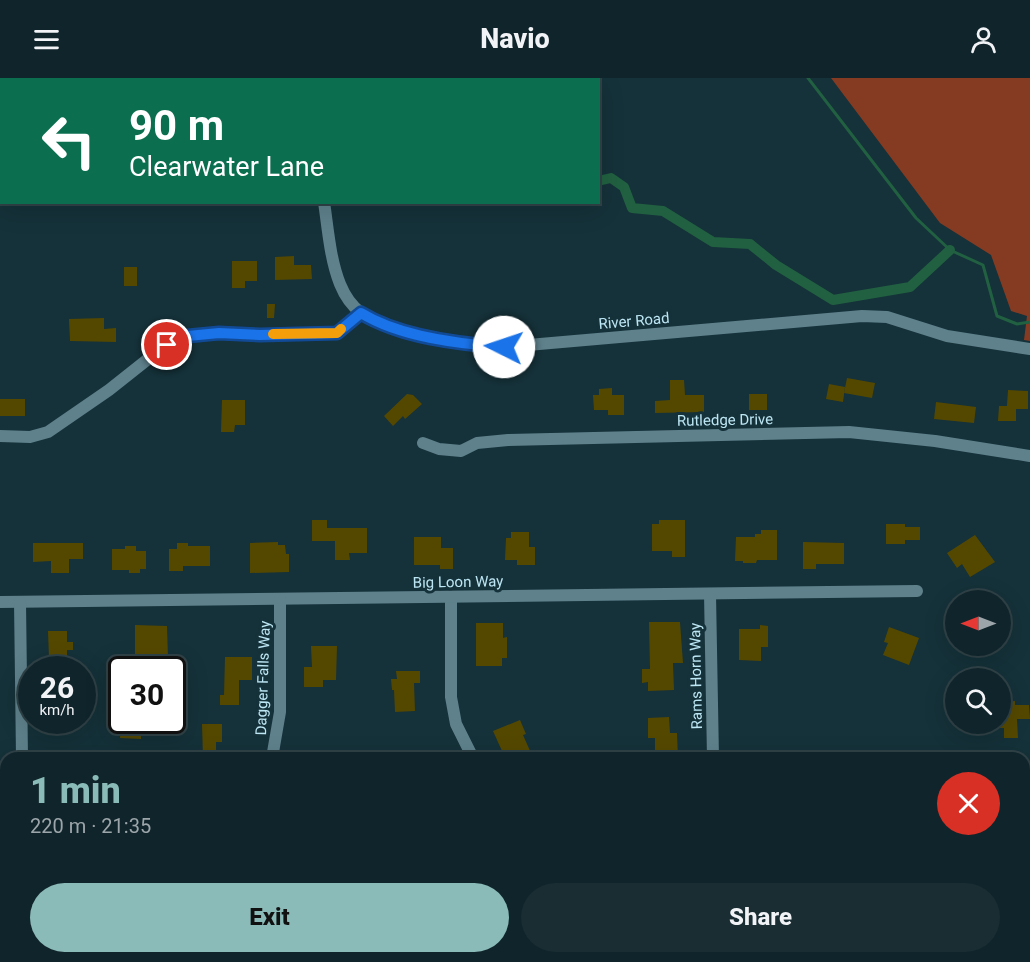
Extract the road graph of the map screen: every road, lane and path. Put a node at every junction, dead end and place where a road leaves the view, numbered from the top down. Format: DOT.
graph roads {
  1 [pos="324,204"];
  2 [pos="361,313"];
  3 [pos="1030,349"];
  4 [pos="0,436"];
  5 [pos="423,443"];
  6 [pos="1030,456"];
  7 [pos="917,591"];
  8 [pos="710,594"];
  9 [pos="451,597"];
  10 [pos="280,599"];
  11 [pos="0,602"];
  12 [pos="20,602"];
  13 [pos="22,752"];
  14 [pos="273,752"];
  15 [pos="470,752"];
  16 [pos="713,752"];
  1 -- 2 [label="street, River Road"];
  2 -- 3 [label="street, River Road"];
  2 -- 4 [label="street"];
  5 -- 6 [label="street, Rutledge Drive"];
  7 -- 8 [label="street, Big Loon Way"];
  8 -- 9 [label="street, Big Loon Way"];
  8 -- 16 [label="street, Rams Horn Way"];
  9 -- 10 [label="street, Big Loon Way"];
  9 -- 15 [label="street"];
  10 -- 12 [label="street, Big Loon Way"];
  10 -- 14 [label="street, Dagger Falls Way"];
  11 -- 12 [label="street, Big Loon Way"];
  12 -- 13 [label="street"];
}
